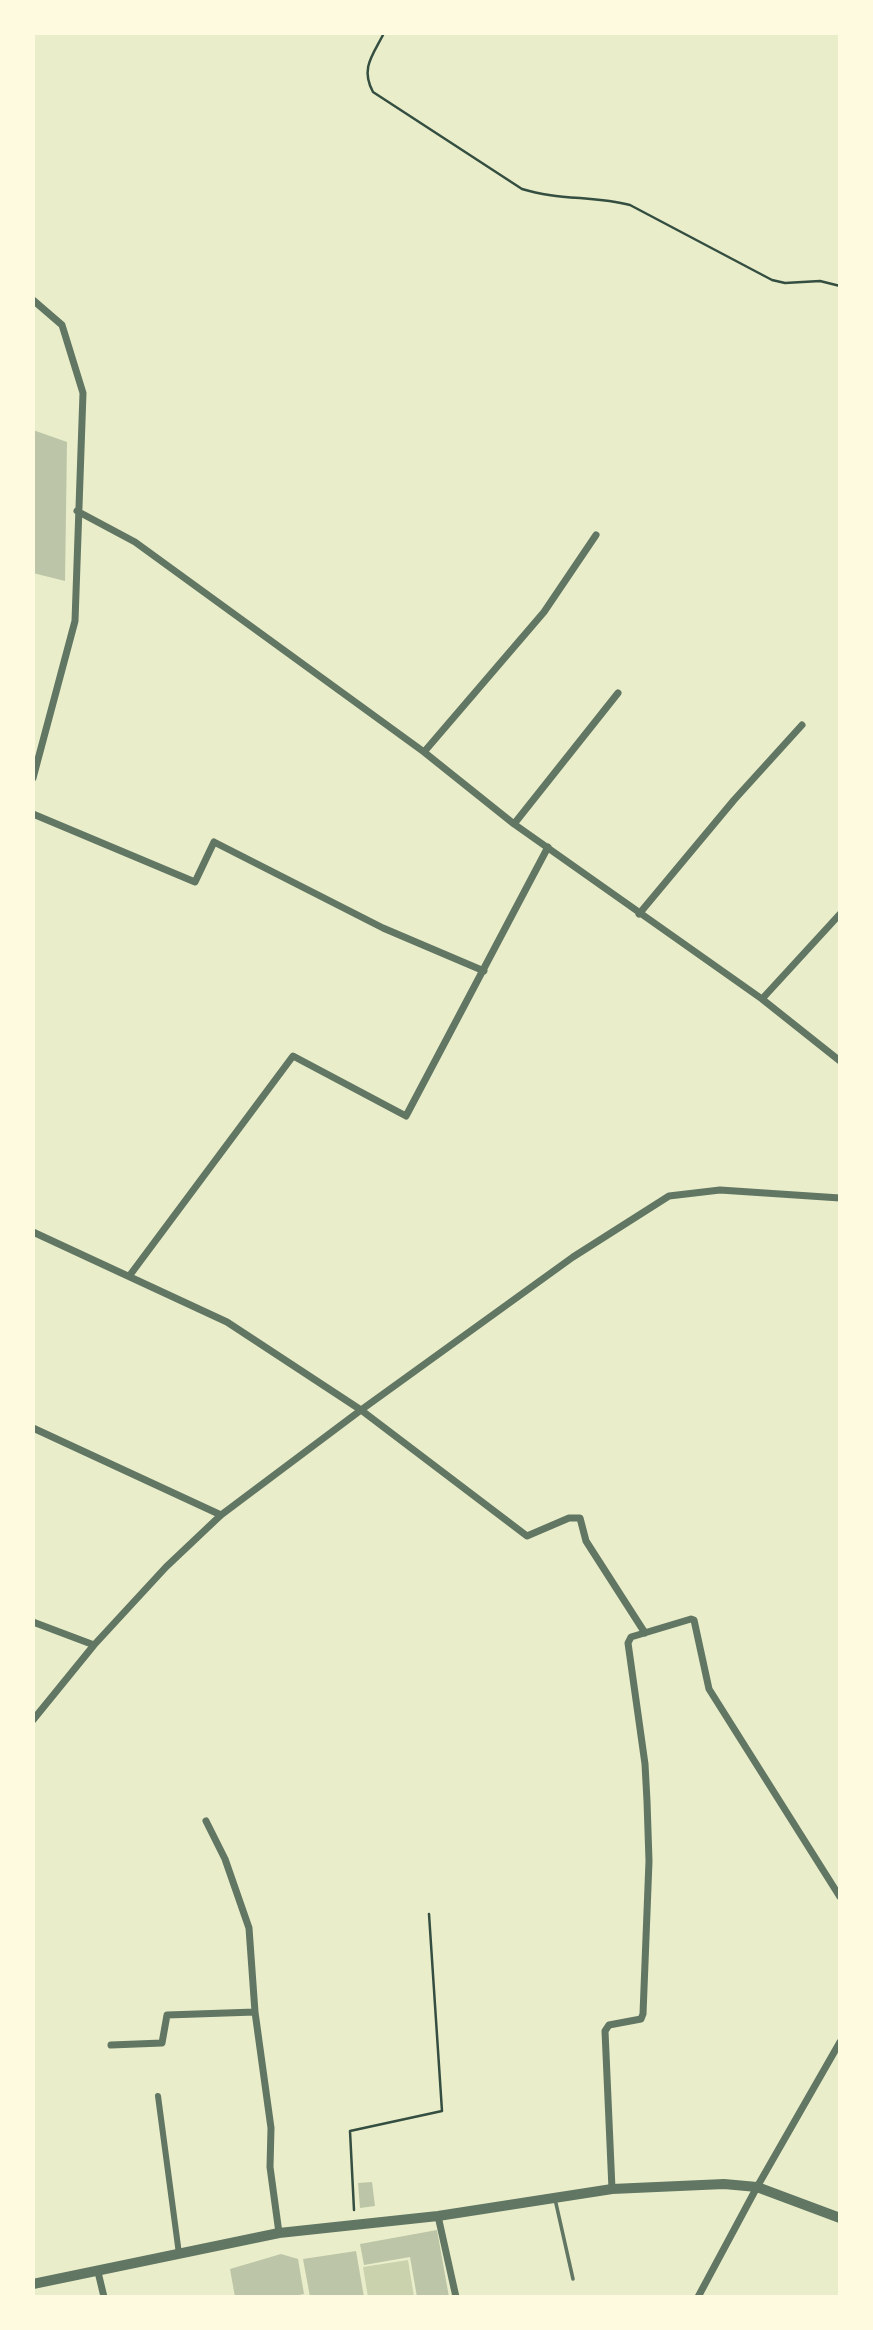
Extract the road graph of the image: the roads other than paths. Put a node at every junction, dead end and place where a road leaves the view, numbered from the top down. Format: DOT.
graph roads {
  1 [pos="33,300"];
  2 [pos="77,511"];
  3 [pos="596,535"];
  4 [pos="618,693"];
  5 [pos="802,725"];
  6 [pos="424,752"];
  7 [pos="33,778"];
  8 [pos="33,814"];
  9 [pos="514,824"];
  10 [pos="548,847"];
  11 [pos="639,914"];
  12 [pos="840,914"];
  13 [pos="484,971"];
  14 [pos="762,999"];
  15 [pos="840,1061"];
  16 [pos="840,1198"];
  17 [pos="33,1232"];
  18 [pos="130,1275"];
  19 [pos="361,1410"];
  20 [pos="33,1428"];
  21 [pos="221,1515"];
  22 [pos="33,1622"];
  23 [pos="645,1633"];
  24 [pos="94,1645"];
  25 [pos="33,1720"];
  26 [pos="206,1821"];
  27 [pos="840,1897"];
  28 [pos="255,2012"];
  29 [pos="840,2042"];
  30 [pos="111,2045"];
  31 [pos="158,2096"];
  32 [pos="757,2187"];
  33 [pos="612,2189"];
  34 [pos="554,2197"];
  35 [pos="438,2216"];
  36 [pos="840,2218"];
  37 [pos="279,2234"];
  38 [pos="179,2254"];
  39 [pos="98,2272"];
  40 [pos="573,2279"];
  41 [pos="33,2284"];
  42 [pos="104,2297"];
  43 [pos="456,2297"];
  44 [pos="698,2297"];
  1 -- 2 [label="street"];
  2 -- 6 [label="street"];
  2 -- 7 [label="street"];
  3 -- 6 [label="street"];
  4 -- 9 [label="street"];
  5 -- 11 [label="street"];
  6 -- 9 [label="street"];
  8 -- 13 [label="street"];
  9 -- 10 [label="street"];
  10 -- 11 [label="street"];
  10 -- 13 [label="street"];
  11 -- 14 [label="street"];
  12 -- 14 [label="street"];
  13 -- 18 [label="street"];
  14 -- 15 [label="street"];
  16 -- 19 [label="street"];
  17 -- 18 [label="street"];
  18 -- 19 [label="street"];
  19 -- 21 [label="street"];
  19 -- 23 [label="street"];
  20 -- 21 [label="street"];
  21 -- 24 [label="street"];
  22 -- 24 [label="street"];
  23 -- 27 [label="street"];
  23 -- 33 [label="street"];
  24 -- 25 [label="street"];
  26 -- 28 [label="street"];
  28 -- 30 [label="street"];
  28 -- 37 [label="street"];
  29 -- 32 [label="street"];
  31 -- 38 [label="street"];
  32 -- 33 [label="street"];
  32 -- 36 [label="street"];
  32 -- 44 [label="street"];
  33 -- 34 [label="street"];
  34 -- 35 [label="street"];
  34 -- 40 [label="lane"];
  35 -- 37 [label="street"];
  35 -- 43 [label="street"];
  37 -- 38 [label="street"];
  38 -- 39 [label="street"];
  39 -- 41 [label="street"];
  39 -- 42 [label="street"];
}
